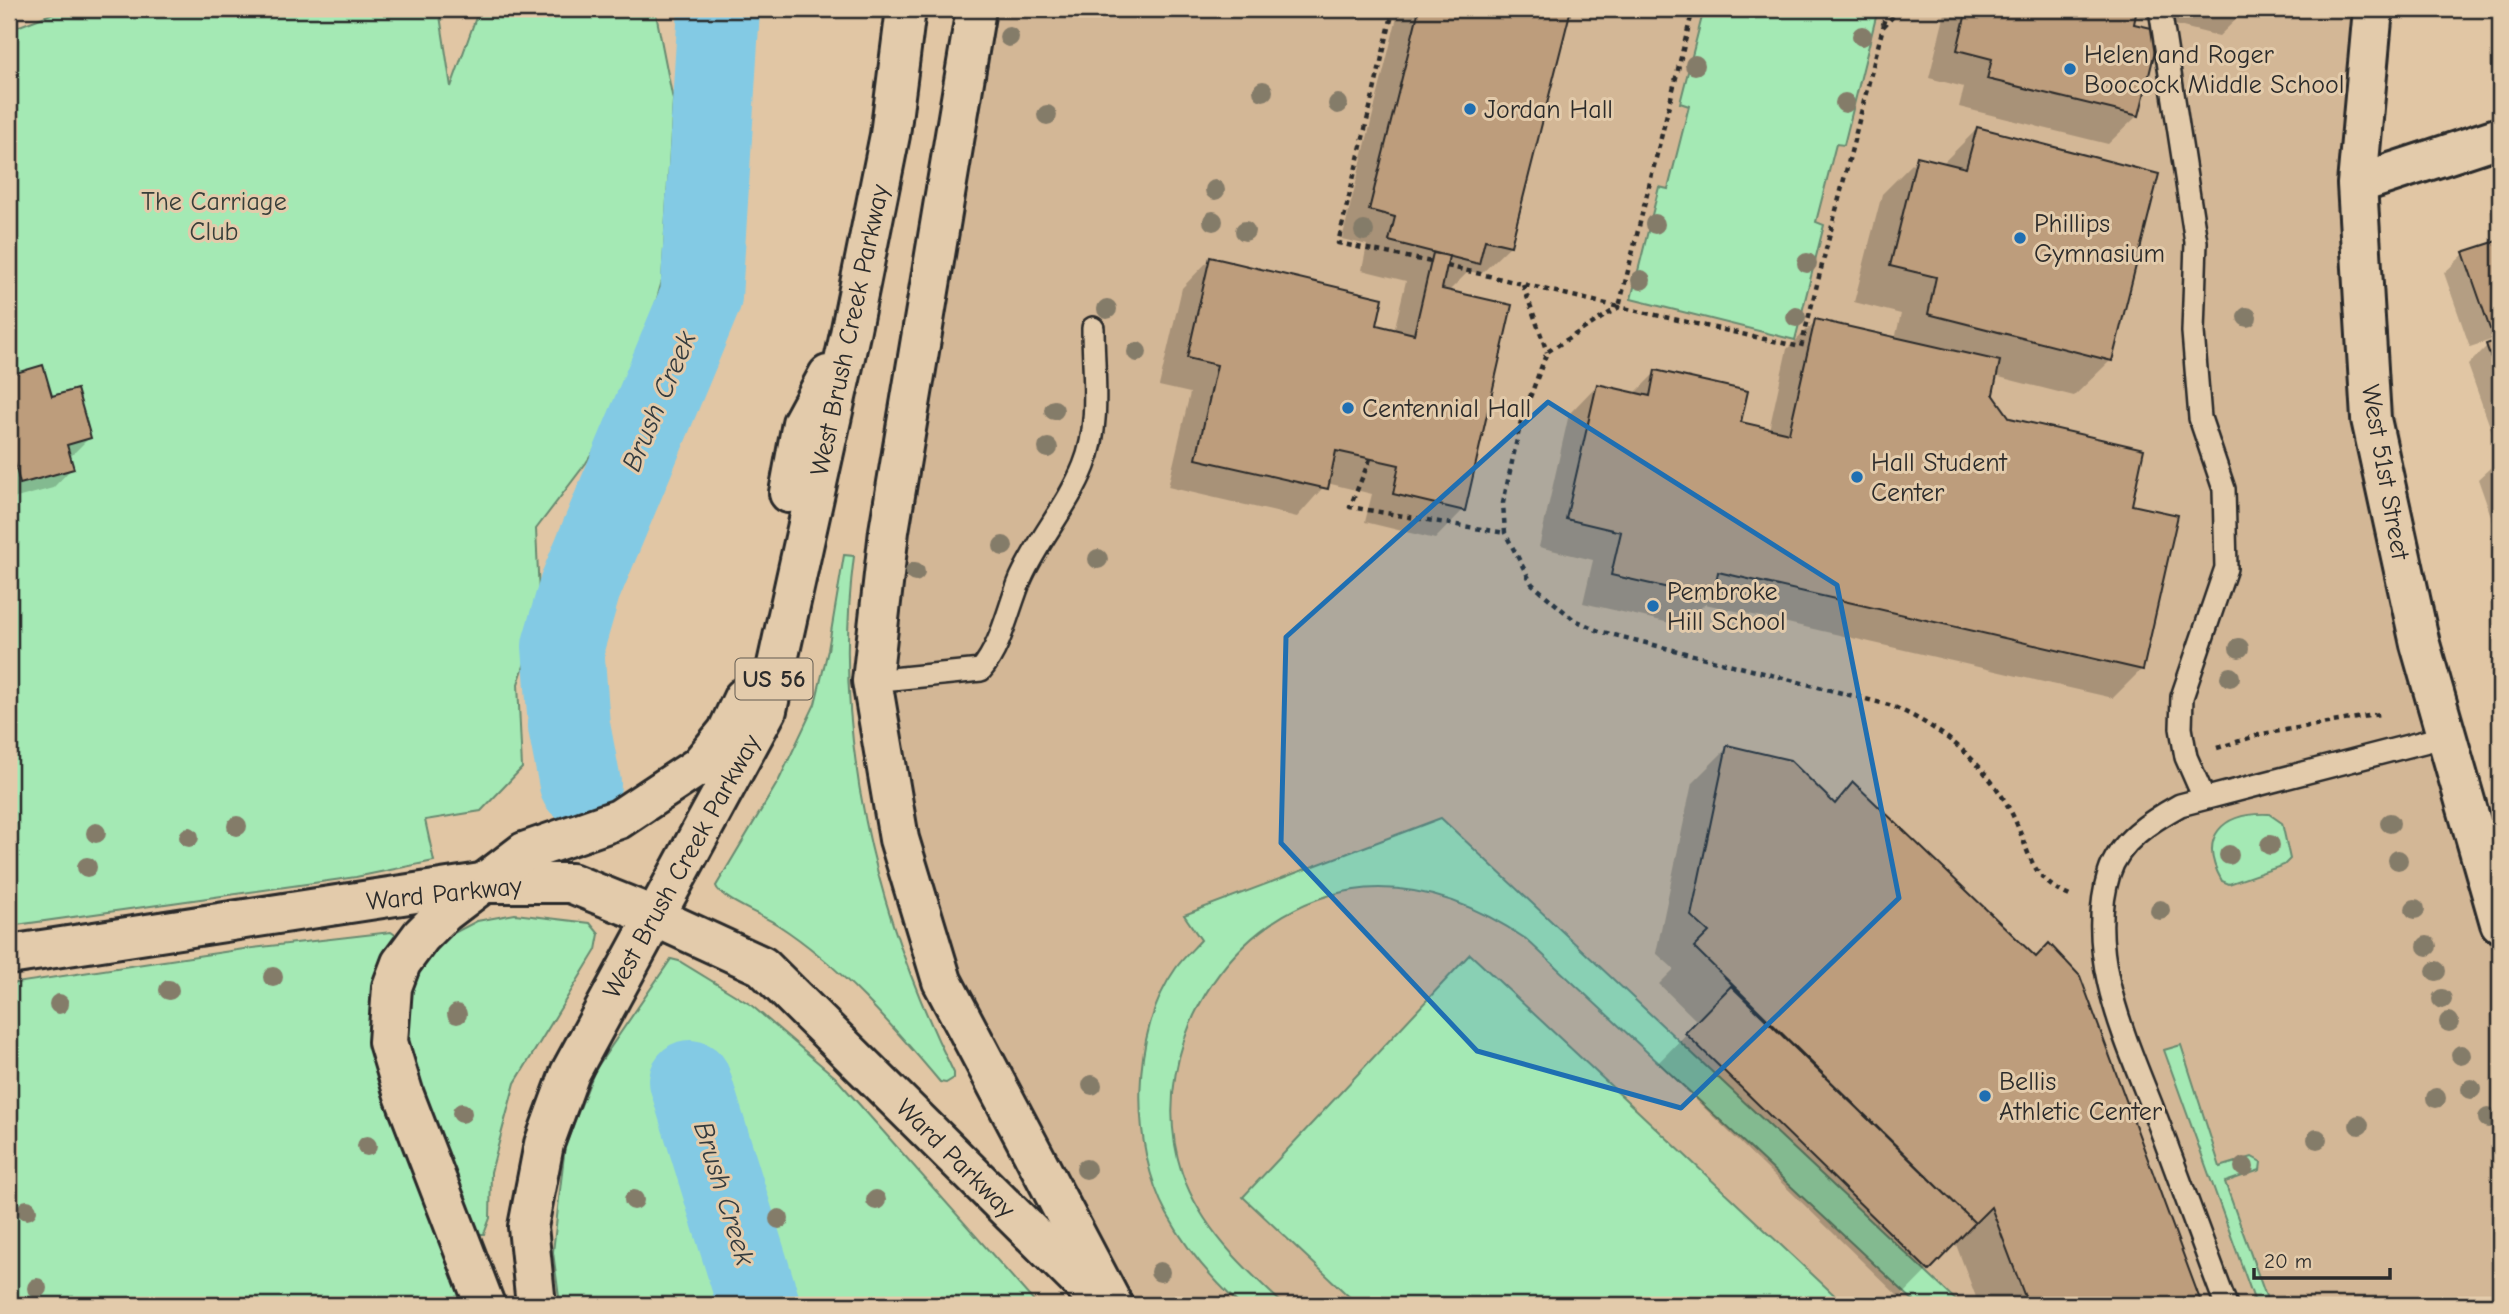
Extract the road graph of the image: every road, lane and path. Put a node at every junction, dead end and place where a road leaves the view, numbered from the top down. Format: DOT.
graph roads {
  1 [pos="906,9"];
  2 [pos="976,9"];
  3 [pos="1389,9"];
  4 [pos="1693,9"];
  5 [pos="1887,9"];
  6 [pos="1900,9"];
  7 [pos="2160,9"];
  8 [pos="2373,9"];
  9 [pos="1883,27"];
  10 [pos="2500,137"];
  11 [pos="2357,184"];
  12 [pos="1431,262"];
  13 [pos="1447,265"];
  14 [pos="1522,284"];
  15 [pos="1619,307"];
  16 [pos="1093,328"];
  17 [pos="850,334"];
  18 [pos="1547,352"];
  19 [pos="1370,458"];
  20 [pos="1505,533"];
  21 [pos="872,681"];
  22 [pos="2380,714"];
  23 [pos="2446,736"];
  24 [pos="2186,757"];
  25 [pos="2204,797"];
  26 [pos="481,883"];
  27 [pos="2078,886"];
  28 [pos="653,916"];
  29 [pos="2500,923"];
  30 [pos="9,955"];
  31 [pos="485,1305"];
  32 [pos="536,1305"];
  33 [pos="1104,1305"];
  34 [pos="1113,1305"];
  35 [pos="2226,1305"];
  1 -- 17 [label="main road, West Brush Creek Parkway / US 56"];
  2 -- 21 [label="main road"];
  3 -- 12 [label="path"];
  4 -- 15 [label="path"];
  5 -- 9 [label="path"];
  6 -- 9 [label="path"];
  7 -- 24 [label="lane"];
  8 -- 11 [label="main road, West 51st Street"];
  9 -- 15 [label="path"];
  10 -- 11 [label="main road"];
  11 -- 23 [label="main road, West 51st Street"];
  13 -- 14 [label="path"];
  14 -- 15 [label="path"];
  14 -- 18 [label="path"];
  15 -- 18 [label="path"];
  16 -- 21 [label="lane"];
  17 -- 26 [label="main road"];
  17 -- 28 [label="main road, West Brush Creek Parkway / US 56"];
  18 -- 20 [label="path"];
  19 -- 20 [label="path"];
  20 -- 27 [label="path"];
  21 -- 34 [label="main road"];
  22 -- 24 [label="path"];
  23 -- 25 [label="lane"];
  23 -- 29 [label="main road, West 51st Street"];
  24 -- 25 [label="lane"];
  25 -- 35 [label="lane"];
  26 -- 28 [label="main road, Ward Parkway"];
  26 -- 30 [label="main road, Ward Parkway"];
  26 -- 31 [label="main road"];
  28 -- 32 [label="main road, West Brush Creek Parkway / US 56"];
  28 -- 33 [label="main road, Ward Parkway"];
}
